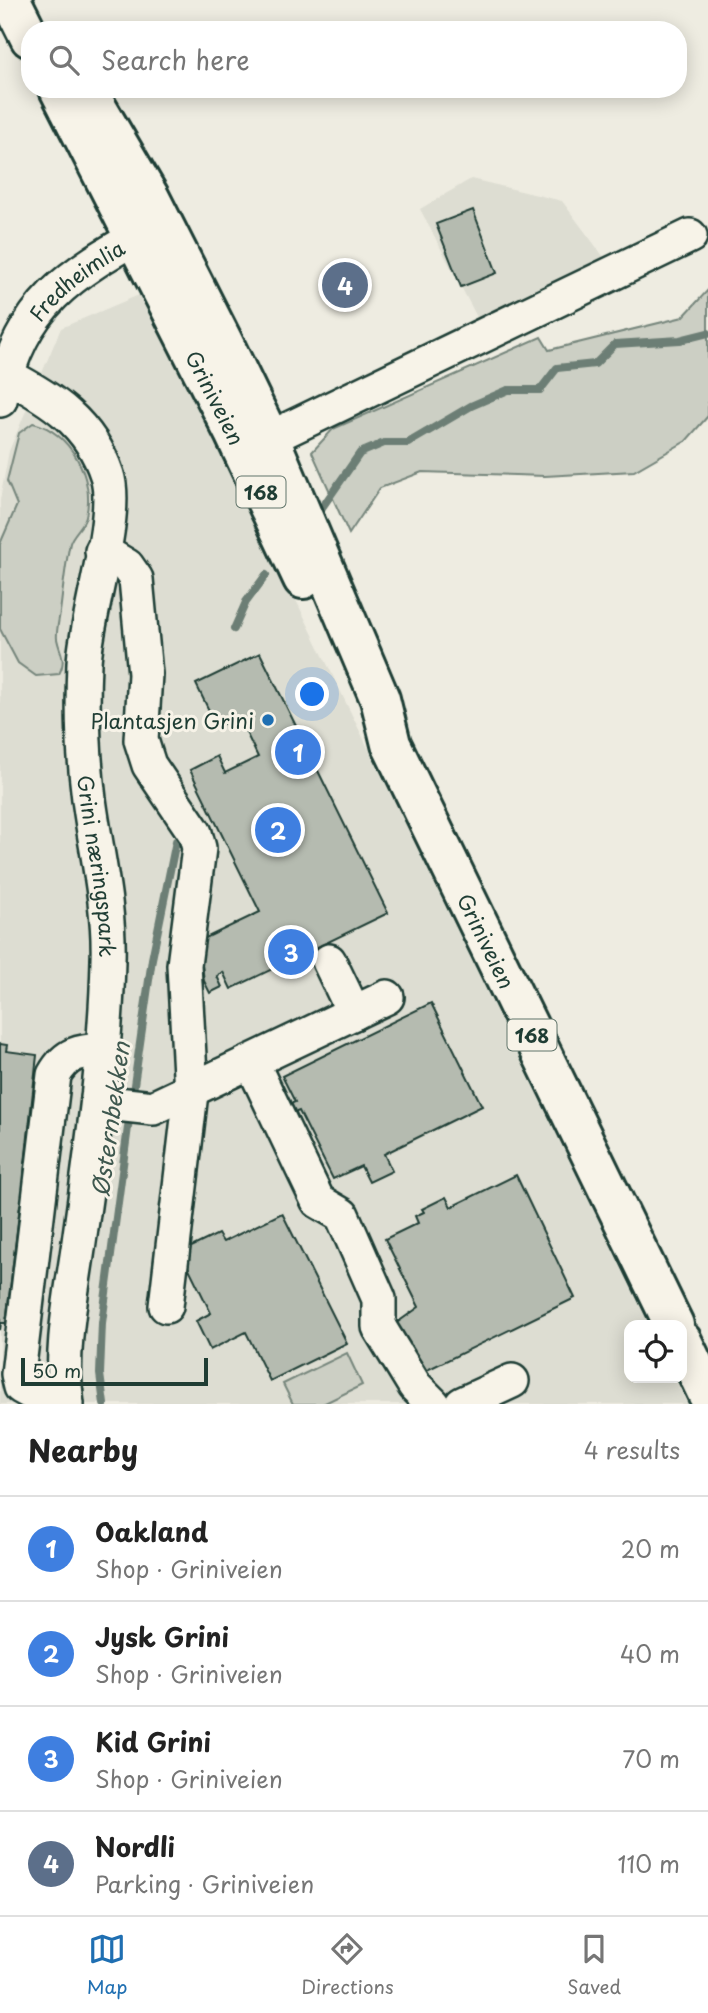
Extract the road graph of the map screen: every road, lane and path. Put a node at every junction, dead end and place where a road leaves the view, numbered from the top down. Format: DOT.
graph roads {
  1 [pos="10,0"];
  2 [pos="17,0"];
  3 [pos="21,21"];
  4 [pos="36,21"];
  5 [pos="65,98"];
  6 [pos="90,98"];
  7 [pos="149,230"];
  8 [pos="690,236"];
  9 [pos="3,387"];
  10 [pos="255,444"];
  11 [pos="102,551"];
  12 [pos="329,961"];
  13 [pos="387,997"];
  14 [pos="354,1013"];
  15 [pos="103,1051"];
  16 [pos="252,1063"];
  17 [pos="191,1093"];
  18 [pos="124,1104"];
  19 [pos="166,1306"];
  20 [pos="672,1320"];
  21 [pos="687,1351"];
  22 [pos="512,1381"];
  23 [pos="708,1395"];
  24 [pos="66,1399"];
  25 [pos="433,1404"];
  26 [pos="462,1404"];
  1 -- 3 [label="main road"];
  2 -- 4 [label="main road"];
  5 -- 7 [label="main road, Griniveien / 168"];
  6 -- 7 [label="main road, Griniveien / 168"];
  7 -- 9 [label="street, Fredheimlia"];
  7 -- 10 [label="main road, Griniveien / 168"];
  8 -- 10 [label="street"];
  9 -- 11 [label="street, Grini næringspark"];
  10 -- 20 [label="main road, Griniveien / 168"];
  11 -- 15 [label="street, Grini næringspark"];
  11 -- 17 [label="street"];
  12 -- 14 [label="street"];
  13 -- 14 [label="street"];
  14 -- 16 [label="street"];
  15 -- 18 [label="street, Grini næringspark"];
  15 -- 24 [label="street"];
  16 -- 17 [label="street"];
  16 -- 25 [label="street"];
  17 -- 18 [label="street"];
  17 -- 19 [label="street"];
  18 -- 24 [label="street, Grini næringspark"];
  21 -- 23 [label="main road"];
  22 -- 26 [label="street"];
}
